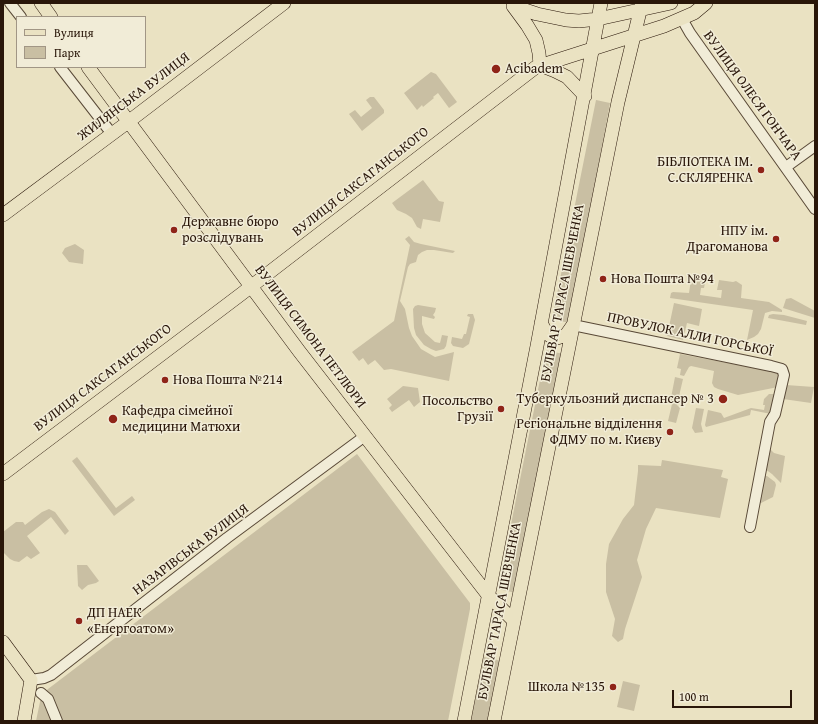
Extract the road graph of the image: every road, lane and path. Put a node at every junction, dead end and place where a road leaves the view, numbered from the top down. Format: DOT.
graph roads {
  1 [pos="10,3"];
  2 [pos="41,3"];
  3 [pos="284,3"];
  4 [pos="601,3"];
  5 [pos="671,3"];
  6 [pos="706,3"];
  7 [pos="512,4"];
  8 [pos="644,5"];
  9 [pos="20,16"];
  10 [pos="50,16"];
  11 [pos="598,19"];
  12 [pos="682,19"];
  13 [pos="634,36"];
  14 [pos="594,48"];
  15 [pos="540,65"];
  16 [pos="61,68"];
  17 [pos="89,68"];
  18 [pos="585,96"];
  19 [pos="128,122"];
  20 [pos="112,134"];
  21 [pos="815,146"];
  22 [pos="786,167"];
  23 [pos="815,209"];
  24 [pos="3,215"];
  25 [pos="251,287"];
  26 [pos="541,323"];
  27 [pos="573,325"];
  28 [pos="365,436"];
  29 [pos="3,474"];
  30 [pos="750,527"];
  31 [pos="488,595"];
  32 [pos="514,620"];
  33 [pos="3,642"];
  34 [pos="31,680"];
  35 [pos="41,693"];
  36 [pos="24,721"];
  37 [pos="57,721"];
  38 [pos="464,721"];
  39 [pos="494,721"];
  1 -- 9 [label="street"];
  2 -- 10 [label="main road"];
  3 -- 19 [label="main road, ЖИЛЯНСЬКА ВУЛИЦЯ"];
  4 -- 11 [label="main road, БУЛЬВАР ТАРАСА ШЕВЧЕНКА"];
  5 -- 8 [label="main road"];
  6 -- 12 [label="main road, ВУЛИЦЯ САКСАГАНСЬКОГО"];
  7 -- 11 [label="main road"];
  7 -- 15 [label="main road"];
  8 -- 11 [label="main road"];
  8 -- 13 [label="main road, БУЛЬВАР ТАРАСА ШЕВЧЕНКА"];
  11 -- 14 [label="main road, БУЛЬВАР ТАРАСА ШЕВЧЕНКА"];
  12 -- 13 [label="main road, ВУЛИЦЯ САКСАГАНСЬКОГО"];
  12 -- 22 [label="street, ВУЛИЦЯ ОЛЕСЯ ГОНЧАРА"];
  13 -- 14 [label="main road, ВУЛИЦЯ САКСАГАНСЬКОГО"];
  13 -- 27 [label="main road, БУЛЬВАР ТАРАСА ШЕВЧЕНКА"];
  14 -- 15 [label="main road, ВУЛИЦЯ САКСАГАНСЬКОГО"];
  14 -- 18 [label="main road, БУЛЬВАР ТАРАСА ШЕВЧЕНКА"];
  15 -- 18 [label="main road"];
  15 -- 25 [label="main road, ВУЛИЦЯ САКСАГАНСЬКОГО"];
  16 -- 20 [label="street"];
  17 -- 19 [label="main road, ВУЛИЦЯ СИМОНА ПЕТЛЮРИ"];
  18 -- 26 [label="main road, БУЛЬВАР ТАРАСА ШЕВЧЕНКА"];
  19 -- 20 [label="main road, ЖИЛЯНСЬКА ВУЛИЦЯ"];
  19 -- 25 [label="main road, ВУЛИЦЯ СИМОНА ПЕТЛЮРИ"];
  20 -- 24 [label="main road, ЖИЛЯНСЬКА ВУЛИЦЯ"];
  21 -- 22 [label="street"];
  22 -- 23 [label="street, ВУЛИЦЯ ОЛЕСЯ ГОНЧАРА"];
  25 -- 28 [label="main road, ВУЛИЦЯ СИМОНА ПЕТЛЮРИ"];
  25 -- 29 [label="main road, ВУЛИЦЯ САКСАГАНСЬКОГО"];
  26 -- 27 [label="main road"];
  26 -- 31 [label="main road, БУЛЬВАР ТАРАСА ШЕВЧЕНКА"];
  27 -- 30 [label="street, ПРОВУЛОК АЛЛИ ГОРСЬКОЇ"];
  27 -- 32 [label="main road, БУЛЬВАР ТАРАСА ШЕВЧЕНКА"];
  28 -- 31 [label="main road, ВУЛИЦЯ СИМОНА ПЕТЛЮРИ"];
  28 -- 34 [label="street, НАЗАРІВСЬКА ВУЛИЦЯ"];
  31 -- 32 [label="main road, ВУЛИЦЯ СИМОНА ПЕТЛЮРИ"];
  31 -- 38 [label="main road, БУЛЬВАР ТАРАСА ШЕВЧЕНКА"];
  32 -- 39 [label="main road, БУЛЬВАР ТАРАСА ШЕВЧЕНКА"];
  33 -- 34 [label="main road"];
  34 -- 36 [label="main road"];
  35 -- 37 [label="street"];
}
